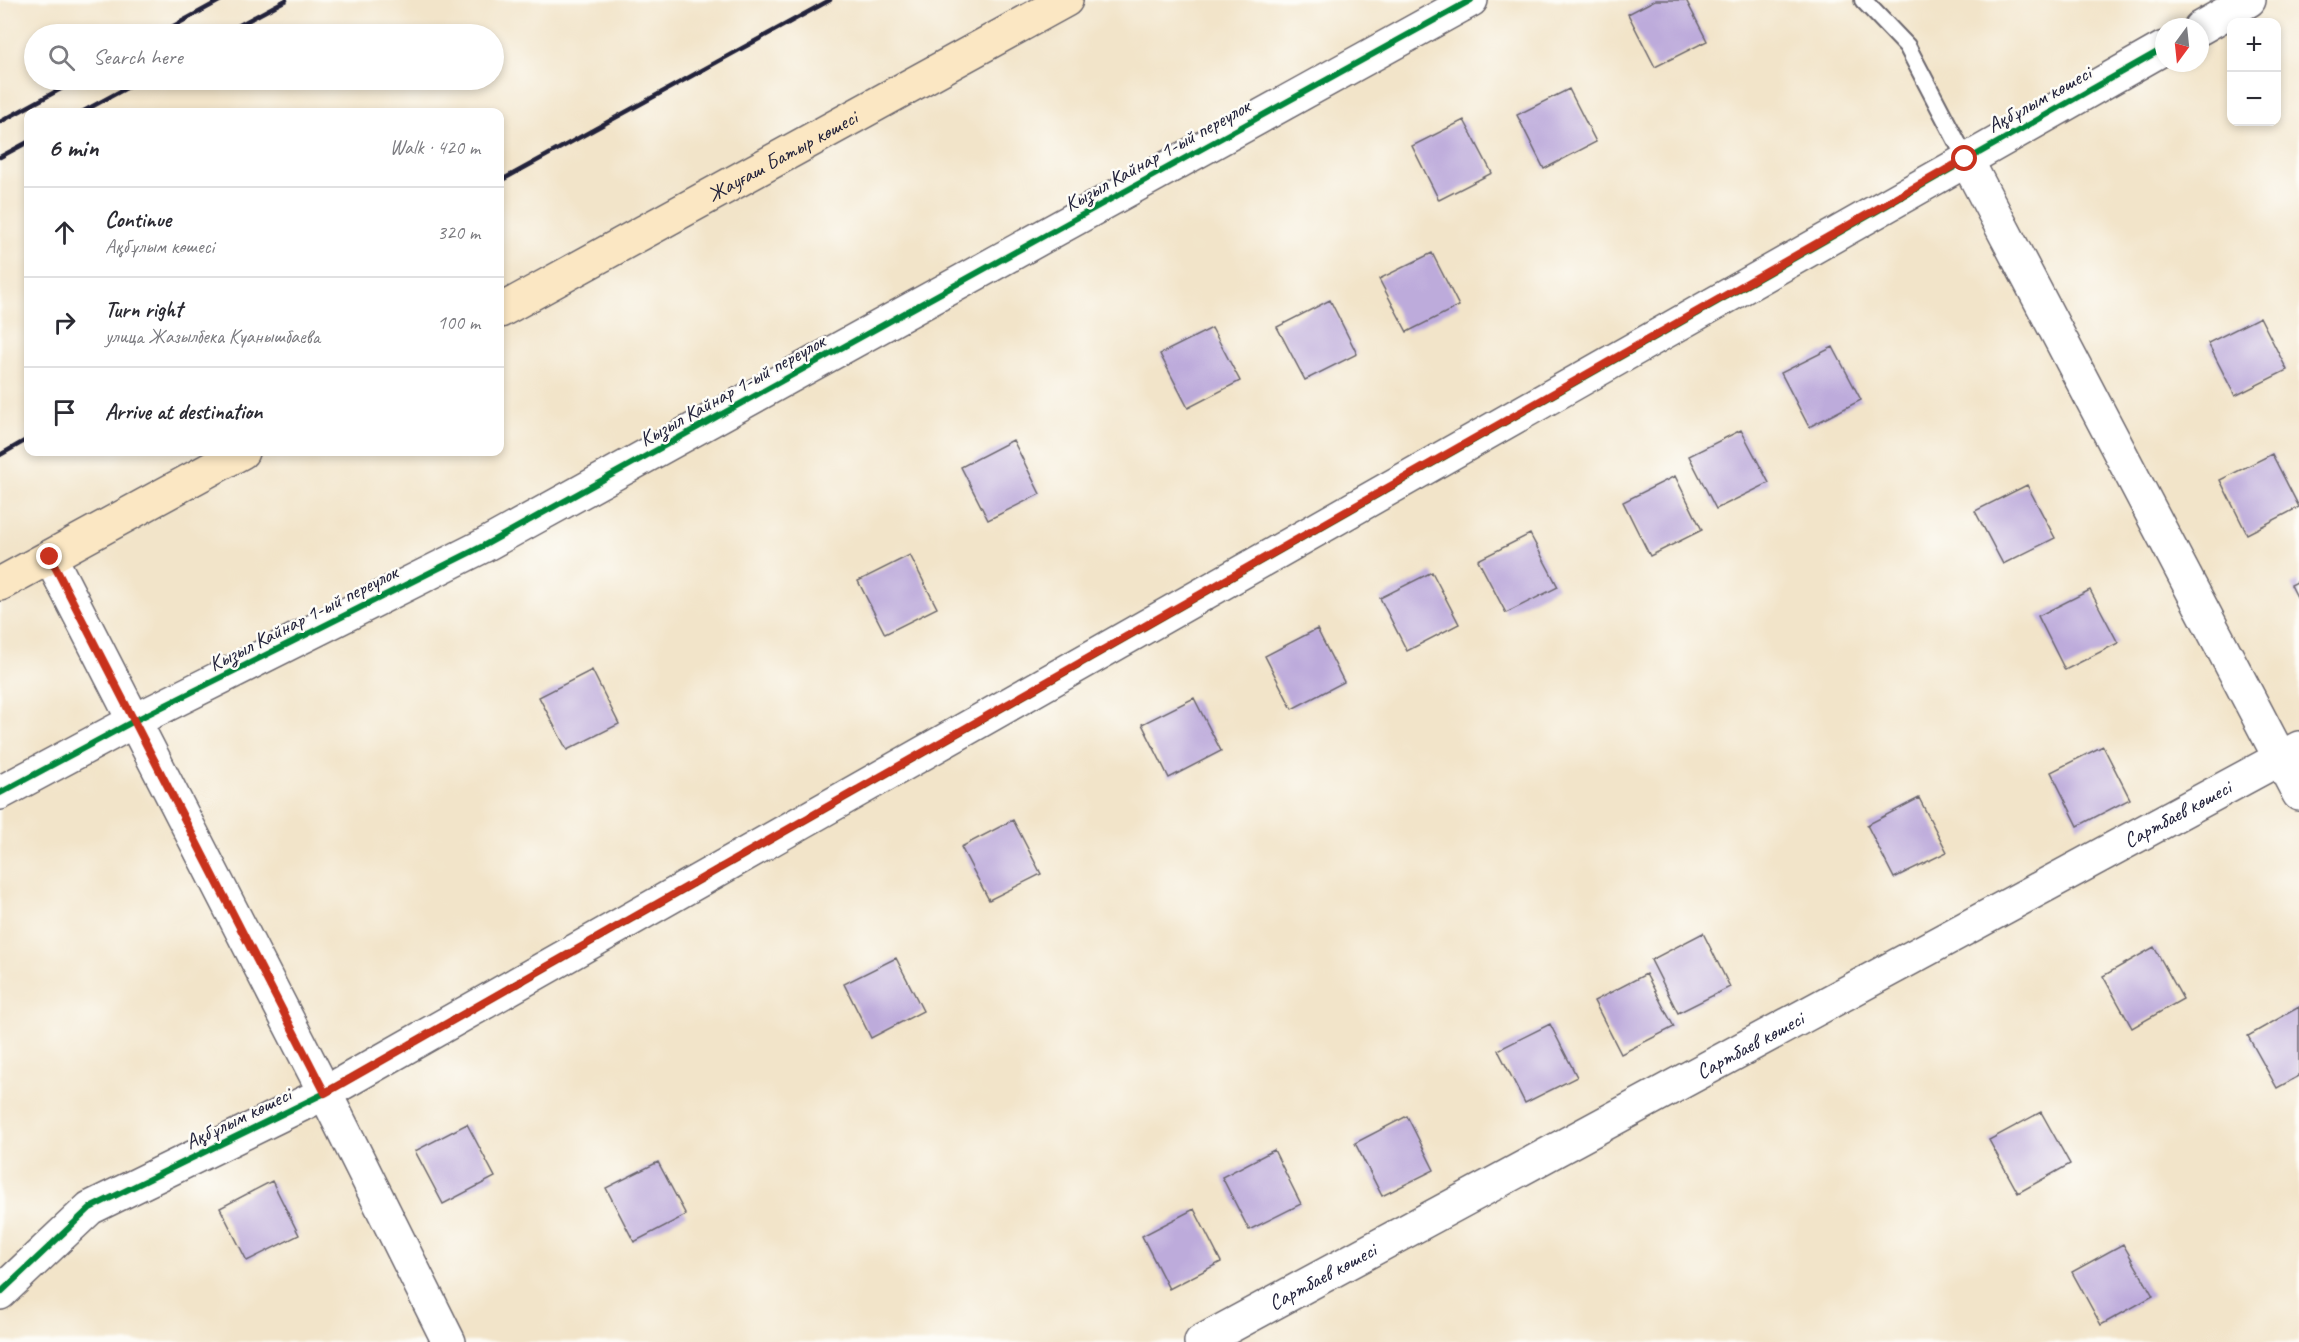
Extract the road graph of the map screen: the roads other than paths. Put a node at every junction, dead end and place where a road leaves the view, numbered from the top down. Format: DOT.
graph roads {
  1 [pos="1066,0"];
  2 [pos="1471,0"];
  3 [pos="1863,0"];
  4 [pos="2249,0"];
  5 [pos="2209,23"];
  6 [pos="2155,53"];
  7 [pos="1965,159"];
  8 [pos="504,308"];
  9 [pos="235,456"];
  10 [pos="50,557"];
  11 [pos="0,584"];
  12 [pos="134,721"];
  13 [pos="2290,753"];
  14 [pos="0,793"];
  15 [pos="2299,794"];
  16 [pos="325,1093"];
  17 [pos="0,1293"];
  18 [pos="449,1342"];
  19 [pos="1201,1342"];
  1 -- 8 [label="main road, Жауғаш Батыр көшесі"];
  2 -- 12 [label="street, Кызыл Кайнар 1-ый переулок"];
  3 -- 7 [label="lane"];
  4 -- 5 [label="street"];
  6 -- 7 [label="street, Ақбұлым көшесі"];
  7 -- 13 [label="street"];
  7 -- 16 [label="street, Ақбұлым көшесі"];
  9 -- 10 [label="main road"];
  10 -- 11 [label="main road"];
  10 -- 12 [label="street"];
  12 -- 14 [label="street, Кызыл Кайнар 1-ый переулок"];
  12 -- 16 [label="street"];
  13 -- 15 [label="street"];
  13 -- 19 [label="street, Сартбаев көшесі"];
  16 -- 17 [label="street, Ақбұлым көшесі"];
  16 -- 18 [label="street"];
}
